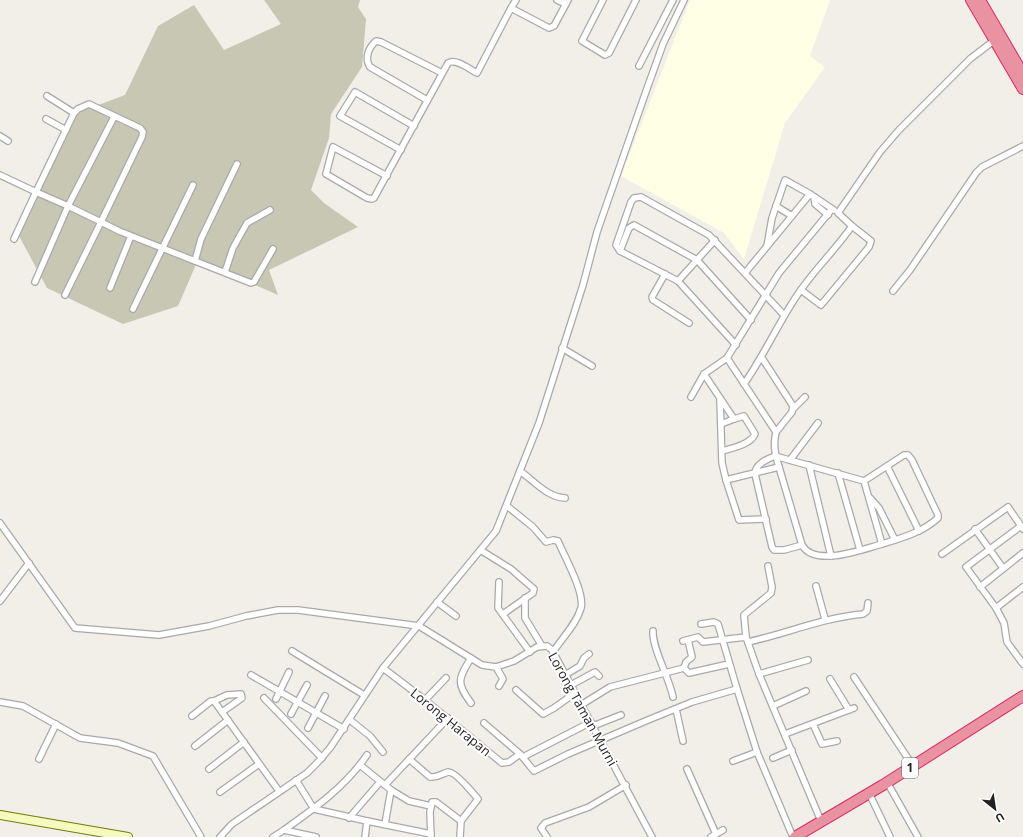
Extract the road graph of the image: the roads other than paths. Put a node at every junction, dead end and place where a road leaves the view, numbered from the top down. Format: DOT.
graph roads {
  1 [pos="516,0"];
  2 [pos="557,0"];
  3 [pos="603,0"];
  4 [pos="636,0"];
  5 [pos="673,0"];
  6 [pos="684,0"];
  7 [pos="971,0"];
  8 [pos="980,0"];
  9 [pos="567,2"];
  10 [pos="511,8"];
  11 [pos="998,38"];
  12 [pos="639,66"];
  13 [pos="442,73"];
  14 [pos="1023,74"];
  15 [pos="1023,89"];
  16 [pos="47,96"];
  17 [pos="427,100"];
  18 [pos="74,113"];
  19 [pos="114,117"];
  20 [pos="46,120"];
  21 [pos="414,126"];
  22 [pos="66,130"];
  23 [pos="0,136"];
  24 [pos="8,141"];
  25 [pos="1023,146"];
  26 [pos="401,150"];
  27 [pos="237,164"];
  28 [pos="2,176"];
  29 [pos="388,176"];
  30 [pos="193,184"];
  31 [pos="36,192"];
  32 [pos="812,196"];
  33 [pos="68,206"];
  34 [pos="776,206"];
  35 [pos="832,209"];
  36 [pos="270,210"];
  37 [pos="838,213"];
  38 [pos="828,215"];
  39 [pos="792,216"];
  40 [pos="101,222"];
  41 [pos="852,226"];
  42 [pos="131,236"];
  43 [pos="14,239"];
  44 [pos="715,240"];
  45 [pos="767,247"];
  46 [pos="162,249"];
  47 [pos="274,249"];
  48 [pos="620,251"];
  49 [pos="697,260"];
  50 [pos="195,261"];
  51 [pos="224,272"];
  52 [pos="745,273"];
  53 [pos="665,274"];
  54 [pos="678,281"];
  55 [pos="35,282"];
  56 [pos="110,288"];
  57 [pos="800,290"];
  58 [pos="893,291"];
  59 [pos="765,294"];
  60 [pos="65,295"];
  61 [pos="134,309"];
  62 [pos="784,316"];
  63 [pos="750,320"];
  64 [pos="689,323"];
  65 [pos="736,344"];
  66 [pos="562,348"];
  67 [pos="727,358"];
  68 [pos="762,358"];
  69 [pos="592,366"];
  70 [pos="704,374"];
  71 [pos="744,384"];
  72 [pos="691,397"];
  73 [pos="804,397"];
  74 [pos="720,399"];
  75 [pos="793,409"];
  76 [pos="734,419"];
  77 [pos="818,423"];
  78 [pos="721,424"];
  79 [pos="776,432"];
  80 [pos="722,451"];
  81 [pos="776,456"];
  82 [pos="790,460"];
  83 [pos="809,465"];
  84 [pos="886,466"];
  85 [pos="779,467"];
  86 [pos="520,471"];
  87 [pos="838,473"];
  88 [pos="756,474"];
  89 [pos="726,480"];
  90 [pos="864,481"];
  91 [pos="565,498"];
  92 [pos="870,498"];
  93 [pos="508,506"];
  94 [pos="766,519"];
  95 [pos="0,524"];
  96 [pos="1022,527"];
  97 [pos="976,529"];
  98 [pos="919,531"];
  99 [pos="895,540"];
  100 [pos="882,544"];
  101 [pos="802,545"];
  102 [pos="989,549"];
  103 [pos="860,550"];
  104 [pos="482,551"];
  105 [pos="1023,553"];
  106 [pos="942,554"];
  107 [pos="831,556"];
  108 [pos="29,563"];
  109 [pos="768,566"];
  110 [pos="1003,568"];
  111 [pos="499,582"];
  112 [pos="816,586"];
  113 [pos="980,587"];
  114 [pos="1023,587"];
  115 [pos="525,598"];
  116 [pos="0,601"];
  117 [pos="437,602"];
  118 [pos="868,603"];
  119 [pos="996,608"];
  120 [pos="503,614"];
  121 [pos="456,616"];
  122 [pos="825,619"];
  123 [pos="701,624"];
  124 [pos="419,626"];
  125 [pos="653,631"];
  126 [pos="722,639"];
  127 [pos="747,639"];
  128 [pos="542,646"];
  129 [pos="292,651"];
  130 [pos="530,652"];
  131 [pos="553,652"];
  132 [pos="589,654"];
  133 [pos="470,658"];
  134 [pos="808,660"];
  135 [pos="729,664"];
  136 [pos="1023,664"];
  137 [pos="496,667"];
  138 [pos="383,668"];
  139 [pos="684,668"];
  140 [pos="289,672"];
  141 [pos="666,672"];
  142 [pos="759,674"];
  143 [pos="251,675"];
  144 [pos="565,675"];
  145 [pos="599,676"];
  146 [pos="854,677"];
  147 [pos="446,678"];
  148 [pos="830,679"];
  149 [pos="571,685"];
  150 [pos="307,686"];
  151 [pos="499,686"];
  152 [pos="736,689"];
  153 [pos="516,690"];
  154 [pos="279,691"];
  155 [pos="806,691"];
  156 [pos="575,692"];
  157 [pos="364,695"];
  158 [pos="325,696"];
  159 [pos="1023,696"];
  160 [pos="673,697"];
  161 [pos="264,698"];
  162 [pos="276,699"];
  163 [pos="425,700"];
  164 [pos="214,701"];
  165 [pos="0,702"];
  166 [pos="298,702"];
  167 [pos="471,703"];
  168 [pos="581,705"];
  169 [pos="773,706"];
  170 [pos="676,709"];
  171 [pos="222,712"];
  172 [pos="316,713"];
  173 [pos="291,714"];
  174 [pos="621,715"];
  175 [pos="192,716"];
  176 [pos="448,718"];
  177 [pos="228,720"];
  178 [pos="350,720"];
  179 [pos="484,723"];
  180 [pos="56,724"];
  181 [pos="592,724"];
  182 [pos="813,724"];
  183 [pos="308,728"];
  184 [pos="344,728"];
  185 [pos="785,734"];
  186 [pos="602,740"];
  187 [pos="683,741"];
  188 [pos="837,741"];
  189 [pos="244,742"];
  190 [pos="195,746"];
  191 [pos="792,750"];
  192 [pos="383,752"];
  193 [pos="757,752"];
  194 [pos="367,755"];
  195 [pos="521,756"];
  196 [pos="322,758"];
  197 [pos="773,758"];
  198 [pos="40,759"];
  199 [pos="409,759"];
  200 [pos="732,761"];
  201 [pos="259,764"];
  202 [pos="360,765"];
  203 [pos="913,766"];
  204 [pos="209,768"];
  205 [pos="686,770"];
  206 [pos="296,780"];
  207 [pos="887,782"];
  208 [pos="383,783"];
  209 [pos="626,785"];
  210 [pos="391,790"];
  211 [pos="279,791"];
  212 [pos="220,792"];
  213 [pos="869,793"];
  214 [pos="430,806"];
  215 [pos="314,809"];
  216 [pos="0,815"];
  217 [pos="349,818"];
  218 [pos="367,821"];
  219 [pos="462,821"];
  220 [pos="821,821"];
  221 [pos="385,824"];
  222 [pos="284,830"];
  223 [pos="723,830"];
  224 [pos="431,836"];
  225 [pos="714,836"];
  226 [pos="128,837"];
  227 [pos="201,837"];
  228 [pos="220,837"];
  229 [pos="273,837"];
  230 [pos="316,837"];
  231 [pos="365,837"];
  232 [pos="460,837"];
  233 [pos="547,837"];
  234 [pos="652,837"];
  235 [pos="794,837"];
  236 [pos="890,837"];
  237 [pos="918,837"];
  1 -- 10 [label="street"];
  2 -- 9 [label="street"];
  3 -- 4 [label="street"];
  5 -- 12 [label="street"];
  6 -- 66 [label="street"];
  7 -- 11 [label="highway"];
  8 -- 11 [label="highway"];
  9 -- 10 [label="street"];
  10 -- 13 [label="street"];
  11 -- 14 [label="highway"];
  11 -- 15 [label="highway"];
  11 -- 37 [label="street"];
  13 -- 17 [label="street"];
  13 -- 17 [label="street"];
  16 -- 18 [label="street"];
  17 -- 21 [label="street"];
  18 -- 19 [label="street"];
  18 -- 22 [label="street"];
  19 -- 33 [label="street"];
  19 -- 40 [label="street"];
  20 -- 22 [label="street"];
  21 -- 26 [label="street"];
  21 -- 26 [label="street"];
  22 -- 31 [label="street"];
  23 -- 24 [label="street"];
  25 -- 58 [label="street"];
  26 -- 29 [label="street"];
  27 -- 50 [label="street"];
  28 -- 31 [label="street"];
  29 -- 29 [label="street"];
  30 -- 46 [label="street"];
  31 -- 33 [label="street"];
  31 -- 43 [label="street"];
  32 -- 34 [label="street"];
  32 -- 35 [label="street"];
  32 -- 38 [label="street"];
  32 -- 39 [label="street"];
  33 -- 40 [label="street"];
  33 -- 55 [label="street"];
  34 -- 39 [label="street"];
  34 -- 45 [label="street"];
  35 -- 37 [label="street"];
  35 -- 38 [label="street"];
  36 -- 51 [label="street"];
  37 -- 41 [label="street"];
  38 -- 59 [label="street"];
  39 -- 45 [label="street"];
  40 -- 42 [label="street"];
  40 -- 60 [label="street"];
  41 -- 57 [label="street"];
  41 -- 57 [label="street"];
  42 -- 46 [label="street"];
  42 -- 56 [label="street"];
  44 -- 48 [label="street"];
  44 -- 49 [label="street"];
  44 -- 52 [label="street"];
  45 -- 52 [label="street"];
  46 -- 50 [label="street"];
  46 -- 61 [label="street"];
  47 -- 51 [label="street"];
  48 -- 49 [label="street"];
  48 -- 53 [label="street"];
  49 -- 54 [label="street"];
  49 -- 63 [label="street"];
  50 -- 51 [label="street"];
  52 -- 59 [label="street"];
  53 -- 54 [label="street"];
  53 -- 64 [label="street"];
  54 -- 65 [label="street"];
  57 -- 62 [label="street"];
  59 -- 62 [label="street"];
  59 -- 63 [label="street"];
  62 -- 68 [label="street"];
  63 -- 65 [label="street"];
  65 -- 67 [label="street"];
  66 -- 69 [label="street"];
  66 -- 86 [label="street"];
  67 -- 70 [label="street"];
  67 -- 71 [label="street"];
  68 -- 71 [label="street"];
  68 -- 75 [label="street"];
  70 -- 72 [label="street"];
  70 -- 74 [label="street"];
  71 -- 79 [label="street"];
  73 -- 75 [label="street"];
  74 -- 76 [label="street"];
  74 -- 78 [label="street"];
  75 -- 79 [label="street"];
  76 -- 78 [label="street"];
  76 -- 80 [label="street"];
  77 -- 82 [label="street"];
  78 -- 80 [label="street"];
  79 -- 81 [label="street"];
  80 -- 89 [label="street"];
  81 -- 82 [label="street"];
  81 -- 85 [label="street"];
  81 -- 88 [label="street"];
  82 -- 83 [label="street"];
  83 -- 87 [label="street"];
  83 -- 107 [label="street"];
  84 -- 90 [label="street"];
  84 -- 98 [label="street"];
  84 -- 98 [label="street"];
  85 -- 88 [label="street"];
  85 -- 101 [label="street"];
  86 -- 91 [label="street"];
  86 -- 93 [label="street"];
  87 -- 90 [label="street"];
  87 -- 103 [label="street"];
  88 -- 89 [label="street"];
  88 -- 94 [label="street"];
  89 -- 94 [label="street"];
  90 -- 92 [label="street"];
  92 -- 99 [label="street"];
  92 -- 100 [label="street"];
  93 -- 104 [label="street"];
  93 -- 131 [label="street"];
  94 -- 101 [label="street"];
  95 -- 108 [label="street"];
  96 -- 97 [label="street"];
  96 -- 102 [label="street"];
  97 -- 102 [label="street"];
  97 -- 106 [label="street"];
  98 -- 99 [label="street"];
  99 -- 100 [label="street"];
  100 -- 103 [label="street"];
  101 -- 107 [label="street"];
  102 -- 110 [label="street"];
  102 -- 113 [label="street"];
  103 -- 107 [label="street"];
  104 -- 115 [label="street"];
  104 -- 117 [label="street"];
  105 -- 110 [label="street"];
  108 -- 116 [label="street"];
  108 -- 124 [label="street"];
  109 -- 127 [label="street"];
  110 -- 113 [label="street"];
  111 -- 120 [label="street"];
  112 -- 122 [label="street"];
  113 -- 119 [label="street"];
  114 -- 119 [label="street"];
  115 -- 120 [label="street"];
  115 -- 128 [label="street"];
  117 -- 121 [label="street"];
  117 -- 124 [label="street"];
  118 -- 122 [label="street"];
  119 -- 136 [label="street"];
  120 -- 130 [label="street"];
  122 -- 127 [label="street"];
  123 -- 126 [label="street"];
  124 -- 133 [label="street"];
  124 -- 138 [label="street"];
  125 -- 141 [label="street"];
  126 -- 127 [label="street"];
  126 -- 135 [label="street"];
  126 -- 139 [label="street"];
  127 -- 142 [label="street"];
  128 -- 130 [label="street, Lorong Taman Murni"];
  128 -- 131 [label="street, Lorong Taman Murni"];
  129 -- 157 [label="street"];
  130 -- 137 [label="street, Lorong Taman Murni"];
  131 -- 144 [label="street, Lorong Taman Murni"];
  132 -- 144 [label="street"];
  133 -- 137 [label="street"];
  133 -- 167 [label="street"];
  134 -- 142 [label="street"];
  135 -- 139 [label="street"];
  135 -- 152 [label="street"];
  137 -- 151 [label="street"];
  138 -- 157 [label="street"];
  138 -- 163 [label="street, Lorong Harapan"];
  139 -- 141 [label="street"];
  140 -- 154 [label="street"];
  141 -- 160 [label="street"];
  141 -- 168 [label="street"];
  142 -- 169 [label="street"];
  143 -- 154 [label="street"];
  144 -- 149 [label="street, Lorong Taman Murni"];
  145 -- 149 [label="street"];
  146 -- 203 [label="street"];
  147 -- 163 [label="street"];
  148 -- 182 [label="street"];
  149 -- 156 [label="street, Lorong Taman Murni"];
  150 -- 166 [label="street"];
  152 -- 170 [label="street"];
  152 -- 193 [label="street"];
  153 -- 156 [label="street"];
  154 -- 162 [label="street"];
  154 -- 166 [label="street"];
  155 -- 169 [label="street"];
  156 -- 168 [label="street, Lorong Taman Murni"];
  157 -- 178 [label="street"];
  158 -- 172 [label="street"];
  159 -- 203 [label="highway, 1"];
  161 -- 196 [label="street"];
  163 -- 176 [label="street, Lorong Harapan"];
  164 -- 171 [label="street"];
  164 -- 171 [label="street"];
  164 -- 175 [label="street"];
  165 -- 180 [label="street"];
  166 -- 172 [label="street"];
  166 -- 173 [label="street"];
  168 -- 181 [label="street, Lorong Taman Murni"];
  169 -- 185 [label="street"];
  170 -- 186 [label="street"];
  170 -- 187 [label="street"];
  171 -- 177 [label="street"];
  172 -- 183 [label="street"];
  172 -- 184 [label="street"];
  174 -- 181 [label="street"];
  176 -- 195 [label="street, Lorong Harapan"];
  176 -- 199 [label="street"];
  177 -- 189 [label="street"];
  177 -- 190 [label="street"];
  178 -- 184 [label="street"];
  178 -- 192 [label="street"];
  179 -- 195 [label="street"];
  180 -- 198 [label="street"];
  180 -- 227 [label="street"];
  181 -- 186 [label="street, Lorong Taman Murni"];
  181 -- 195 [label="street"];
  182 -- 185 [label="street"];
  182 -- 188 [label="street"];
  184 -- 196 [label="street"];
  185 -- 191 [label="street"];
  186 -- 195 [label="street"];
  186 -- 209 [label="street, Lorong Taman Murni"];
  189 -- 201 [label="street"];
  189 -- 204 [label="street"];
  191 -- 197 [label="street"];
  191 -- 220 [label="street"];
  193 -- 200 [label="street"];
  193 -- 235 [label="street"];
  194 -- 202 [label="street"];
  196 -- 206 [label="street"];
  199 -- 208 [label="street"];
  199 -- 219 [label="street"];
  201 -- 211 [label="street"];
  201 -- 212 [label="street"];
  202 -- 208 [label="street"];
  202 -- 215 [label="street"];
  203 -- 207 [label="highway, 1"];
  205 -- 225 [label="street"];
  206 -- 211 [label="street"];
  206 -- 215 [label="street"];
  207 -- 213 [label="highway, 1"];
  207 -- 237 [label="street"];
  208 -- 210 [label="street"];
  208 -- 217 [label="street"];
  209 -- 233 [label="street"];
  209 -- 234 [label="street, Lorong Taman Murni"];
  210 -- 214 [label="street"];
  210 -- 221 [label="street"];
  211 -- 228 [label="street"];
  213 -- 220 [label="highway, 1"];
  213 -- 236 [label="street"];
  214 -- 219 [label="street"];
  214 -- 224 [label="street"];
  215 -- 217 [label="street"];
  215 -- 222 [label="street"];
  216 -- 226 [label="street"];
  217 -- 218 [label="street"];
  218 -- 221 [label="street"];
  218 -- 231 [label="street"];
  219 -- 232 [label="street"];
  220 -- 235 [label="highway, 1"];
  221 -- 224 [label="street"];
  222 -- 229 [label="street"];
  222 -- 230 [label="street"];
  223 -- 225 [label="street"];
}
